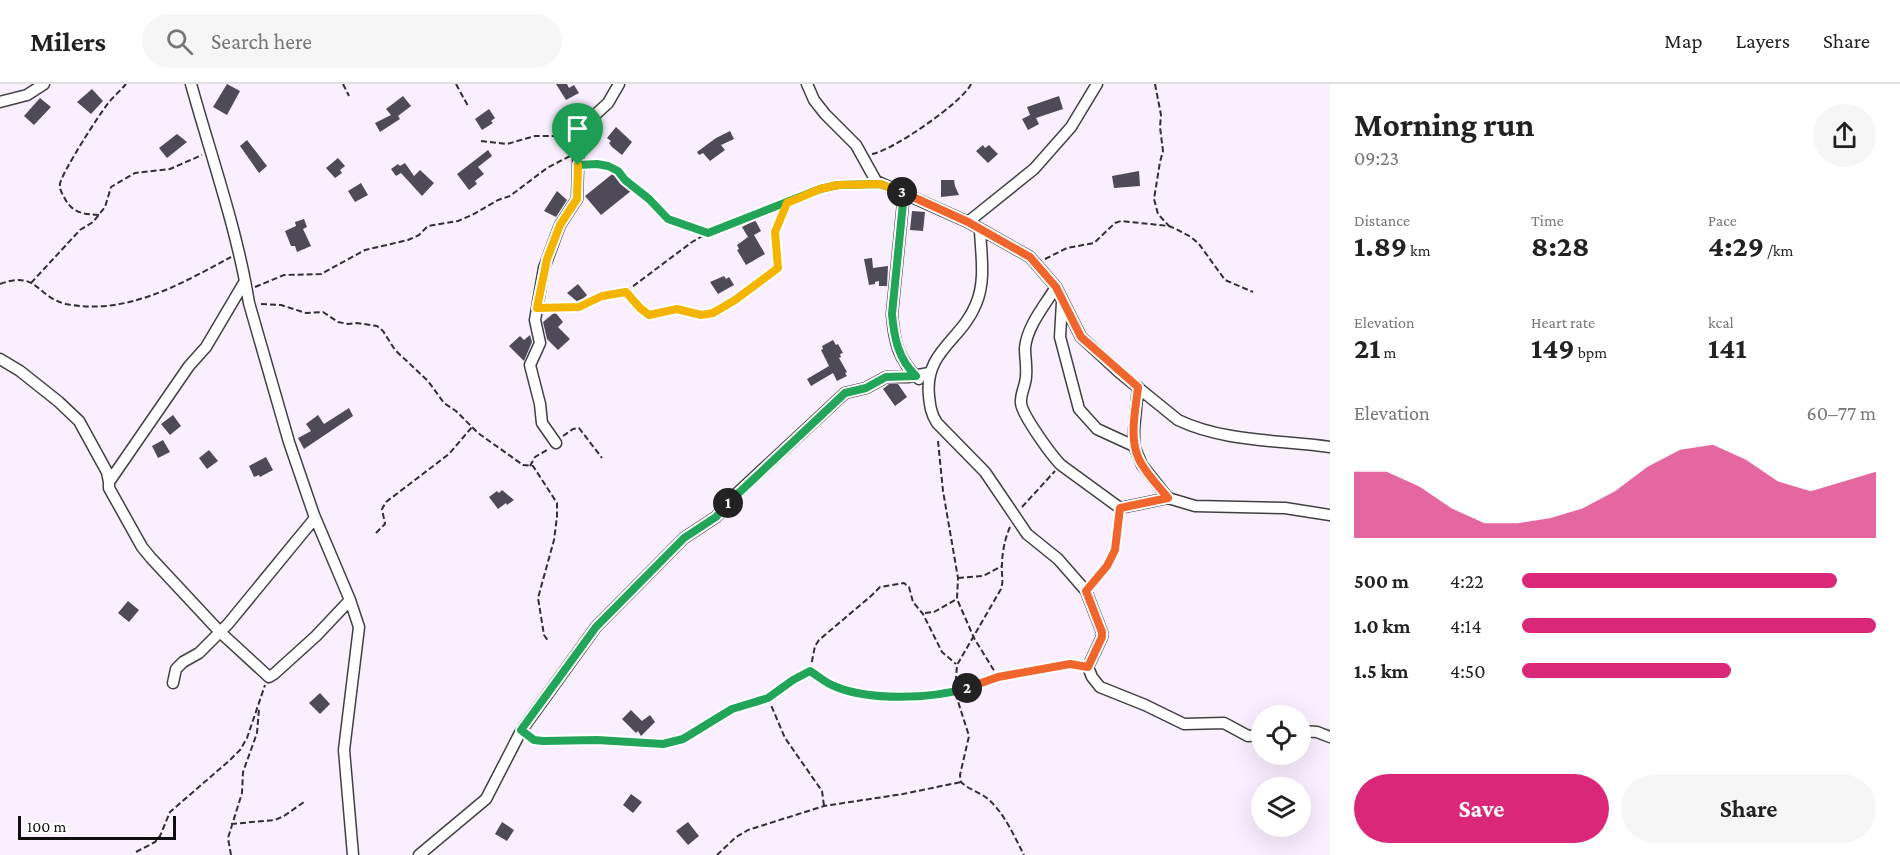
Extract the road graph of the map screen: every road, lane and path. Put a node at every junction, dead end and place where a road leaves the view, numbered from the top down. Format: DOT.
graph roads {
  1 [pos="44,84"];
  2 [pos="126,84"];
  3 [pos="191,84"];
  4 [pos="343,84"];
  5 [pos="456,84"];
  6 [pos="619,84"];
  7 [pos="807,84"];
  8 [pos="971,84"];
  9 [pos="1097,84"];
  10 [pos="1155,84"];
  11 [pos="349,96"];
  12 [pos="0,102"];
  13 [pos="468,106"];
  14 [pos="584,125"];
  15 [pos="481,141"];
  16 [pos="210,151"];
  17 [pos="579,152"];
  18 [pos="860,152"];
  19 [pos="578,165"];
  20 [pos="880,184"];
  21 [pos="904,193"];
  22 [pos="787,203"];
  23 [pos="100,215"];
  24 [pos="968,222"];
  25 [pos="1169,226"];
  26 [pos="981,230"];
  27 [pos="708,233"];
  28 [pos="238,253"];
  29 [pos="1037,264"];
  30 [pos="31,283"];
  31 [pos="0,284"];
  32 [pos="246,286"];
  33 [pos="1056,287"];
  34 [pos="626,292"];
  35 [pos="1253,292"];
  36 [pos="1063,298"];
  37 [pos="249,303"];
  38 [pos="537,308"];
  39 [pos="0,359"];
  40 [pos="929,373"];
  41 [pos="916,376"];
  42 [pos="928,387"];
  43 [pos="1138,387"];
  44 [pos="937,423"];
  45 [pos="472,427"];
  46 [pos="556,443"];
  47 [pos="1134,446"];
  48 [pos="1330,447"];
  49 [pos="1061,465"];
  50 [pos="109,482"];
  51 [pos="1168,498"];
  52 [pos="1120,508"];
  53 [pos="1015,515"];
  54 [pos="1330,515"];
  55 [pos="315,518"];
  56 [pos="376,533"];
  57 [pos="1002,566"];
  58 [pos="958,578"];
  59 [pos="1086,591"];
  60 [pos="957,599"];
  61 [pos="350,600"];
  62 [pos="923,614"];
  63 [pos="220,632"];
  64 [pos="974,638"];
  65 [pos="549,642"];
  66 [pos="957,665"];
  67 [pos="1088,667"];
  68 [pos="810,671"];
  69 [pos="269,677"];
  70 [pos="998,677"];
  71 [pos="173,683"];
  72 [pos="955,692"];
  73 [pos="768,698"];
  74 [pos="259,703"];
  75 [pos="521,730"];
  76 [pos="1311,732"];
  77 [pos="1251,736"];
  78 [pos="1330,737"];
  79 [pos="961,782"];
  80 [pos="304,802"];
  81 [pos="824,806"];
  82 [pos="231,824"];
  83 [pos="136,852"];
  84 [pos="231,855"];
  85 [pos="353,855"];
  86 [pos="419,855"];
  87 [pos="717,855"];
  88 [pos="1024,855"];
  1 -- 12 [label="street"];
  2 -- 23 [label="path"];
  3 -- 16 [label="street"];
  4 -- 11 [label="path"];
  5 -- 13 [label="path"];
  6 -- 14 [label="street"];
  7 -- 18 [label="street"];
  8 -- 18 [label="path"];
  9 -- 24 [label="street"];
  10 -- 25 [label="path"];
  14 -- 15 [label="path"];
  14 -- 17 [label="street"];
  16 -- 23 [label="path"];
  16 -- 28 [label="street"];
  17 -- 19 [label="street"];
  17 -- 32 [label="path"];
  18 -- 20 [label="street"];
  19 -- 27 [label="path"];
  19 -- 38 [label="street"];
  20 -- 21 [label="street"];
  20 -- 22 [label="path"];
  21 -- 24 [label="street"];
  21 -- 41 [label="street"];
  22 -- 27 [label="path"];
  22 -- 34 [label="path"];
  23 -- 30 [label="path"];
  24 -- 26 [label="street"];
  25 -- 29 [label="path"];
  25 -- 35 [label="path"];
  26 -- 29 [label="street"];
  26 -- 40 [label="street"];
  27 -- 34 [label="path"];
  28 -- 30 [label="path"];
  28 -- 32 [label="street"];
  29 -- 33 [label="street"];
  30 -- 31 [label="path"];
  32 -- 37 [label="street"];
  32 -- 50 [label="street"];
  33 -- 36 [label="street"];
  33 -- 49 [label="street"];
  34 -- 38 [label="path"];
  36 -- 43 [label="street"];
  36 -- 47 [label="street"];
  37 -- 45 [label="path"];
  37 -- 55 [label="street"];
  38 -- 46 [label="street"];
  39 -- 50 [label="street"];
  40 -- 41 [label="street"];
  40 -- 42 [label="street"];
  41 -- 42 [label="street"];
  41 -- 75 [label="street"];
  42 -- 44 [label="street"];
  43 -- 47 [label="street"];
  43 -- 48 [label="street"];
  44 -- 53 [label="street"];
  44 -- 58 [label="path"];
  45 -- 56 [label="path"];
  45 -- 65 [label="path"];
  47 -- 51 [label="street"];
  49 -- 52 [label="street"];
  49 -- 53 [label="path"];
  50 -- 63 [label="street"];
  51 -- 52 [label="street"];
  51 -- 54 [label="street"];
  52 -- 59 [label="path"];
  53 -- 57 [label="path"];
  53 -- 59 [label="street"];
  55 -- 61 [label="street"];
  55 -- 63 [label="street"];
  57 -- 58 [label="path"];
  57 -- 64 [label="path"];
  58 -- 60 [label="path"];
  59 -- 67 [label="street"];
  60 -- 62 [label="path"];
  60 -- 64 [label="path"];
  61 -- 69 [label="street"];
  61 -- 85 [label="street"];
  62 -- 66 [label="path"];
  62 -- 68 [label="path"];
  63 -- 69 [label="street"];
  63 -- 71 [label="street"];
  64 -- 66 [label="path"];
  64 -- 70 [label="path"];
  66 -- 72 [label="path"];
  67 -- 70 [label="path"];
  67 -- 77 [label="street"];
  68 -- 72 [label="path"];
  68 -- 73 [label="path"];
  69 -- 74 [label="path"];
  70 -- 72 [label="path"];
  72 -- 79 [label="path"];
  73 -- 75 [label="path"];
  73 -- 81 [label="path"];
  74 -- 82 [label="path"];
  74 -- 83 [label="path"];
  75 -- 86 [label="street"];
  76 -- 78 [label="street"];
  79 -- 81 [label="path"];
  79 -- 88 [label="path"];
  80 -- 82 [label="path"];
  81 -- 87 [label="path"];
  82 -- 84 [label="path"];
}
